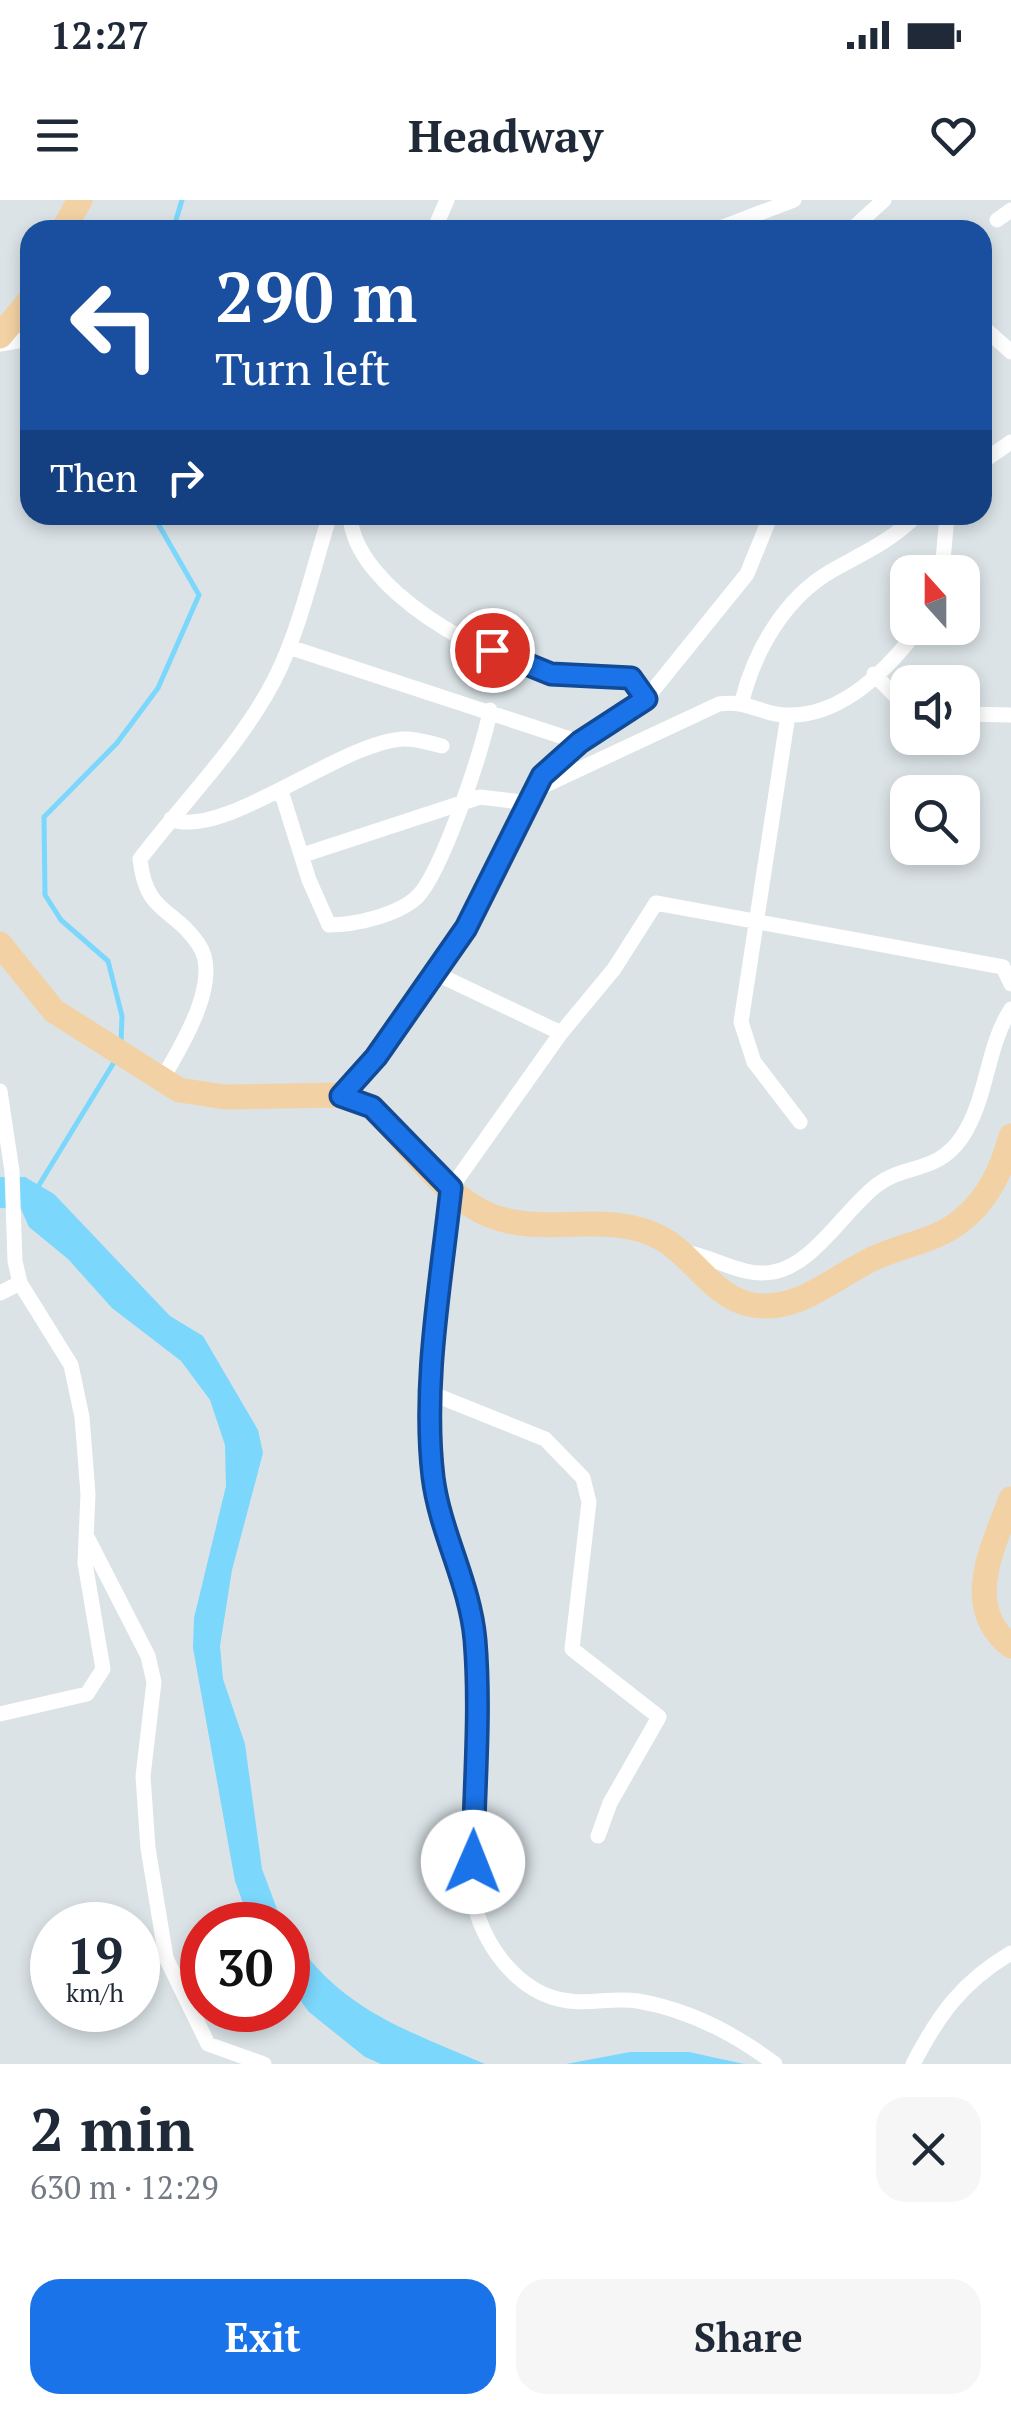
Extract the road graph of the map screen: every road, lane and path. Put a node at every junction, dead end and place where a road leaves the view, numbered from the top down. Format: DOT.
graph roads {
  1 [pos="794,200"];
  2 [pos="884,200"];
  3 [pos="1011,210"];
  4 [pos="741,220"];
  5 [pos="862,220"];
  6 [pos="997,220"];
  7 [pos="20,313"];
  8 [pos="992,335"];
  9 [pos="0,340"];
  10 [pos="1011,352"];
  11 [pos="327,525"];
  12 [pos="352,525"];
  13 [pos="767,525"];
  14 [pos="905,525"];
  15 [pos="946,525"];
  16 [pos="943,555"];
  17 [pos="902,645"];
  18 [pos="290,647"];
  19 [pos="874,674"];
  20 [pos="890,690"];
  21 [pos="646,699"];
  22 [pos="742,701"];
  23 [pos="490,710"];
  24 [pos="980,714"];
  25 [pos="788,715"];
  26 [pos="1011,715"];
  27 [pos="580,742"];
  28 [pos="442,746"];
  29 [pos="280,792"];
  30 [pos="532,796"];
  31 [pos="464,801"];
  32 [pos="171,819"];
  33 [pos="303,855"];
  34 [pos="756,919"];
  35 [pos="0,944"];
  36 [pos="437,974"];
  37 [pos="1011,984"];
  38 [pos="1011,1009"];
  39 [pos="561,1033"];
  40 [pos="161,1081"];
  41 [pos="0,1091"];
  42 [pos="341,1096"];
  43 [pos="800,1122"];
  44 [pos="1011,1136"];
  45 [pos="451,1188"];
  46 [pos="680,1252"];
  47 [pos="20,1283"];
  48 [pos="0,1292"];
  49 [pos="433,1394"];
  50 [pos="1011,1499"];
  51 [pos="86,1536"];
  52 [pos="1011,1646"];
  53 [pos="0,1714"];
  54 [pos="598,1836"];
  55 [pos="1011,1953"];
  56 [pos="264,2064"];
  57 [pos="775,2064"];
  58 [pos="913,2064"];
  1 -- 4 [label="street"];
  2 -- 5 [label="street"];
  3 -- 6 [label="street"];
  7 -- 9 [label="main road"];
  8 -- 10 [label="street"];
  11 -- 18 [label="street"];
  12 -- 21 [label="street"];
  13 -- 21 [label="street"];
  14 -- 22 [label="street"];
  15 -- 16 [label="street"];
  17 -- 19 [label="street"];
  18 -- 23 [label="street"];
  18 -- 32 [label="street"];
  19 -- 20 [label="street"];
  19 -- 25 [label="street"];
  21 -- 27 [label="street"];
  22 -- 25 [label="street"];
  22 -- 30 [label="street"];
  23 -- 27 [label="street"];
  23 -- 31 [label="street"];
  24 -- 26 [label="street"];
  25 -- 34 [label="street"];
  27 -- 30 [label="street"];
  28 -- 29 [label="street"];
  29 -- 32 [label="street"];
  29 -- 33 [label="street"];
  30 -- 31 [label="street"];
  30 -- 36 [label="street"];
  31 -- 33 [label="street"];
  31 -- 33 [label="street"];
  32 -- 40 [label="street"];
  34 -- 37 [label="street"];
  34 -- 39 [label="street"];
  34 -- 43 [label="street"];
  35 -- 40 [label="main road"];
  36 -- 39 [label="street"];
  36 -- 42 [label="street"];
  38 -- 46 [label="street"];
  39 -- 45 [label="street"];
  40 -- 42 [label="main road"];
  41 -- 47 [label="street"];
  42 -- 45 [label="main road"];
  44 -- 46 [label="main road"];
  45 -- 46 [label="main road"];
  45 -- 49 [label="street"];
  47 -- 48 [label="street"];
  47 -- 51 [label="street"];
  49 -- 54 [label="street"];
  49 -- 57 [label="street"];
  50 -- 52 [label="main road"];
  51 -- 53 [label="street"];
  51 -- 56 [label="street"];
  55 -- 58 [label="street"];
}
